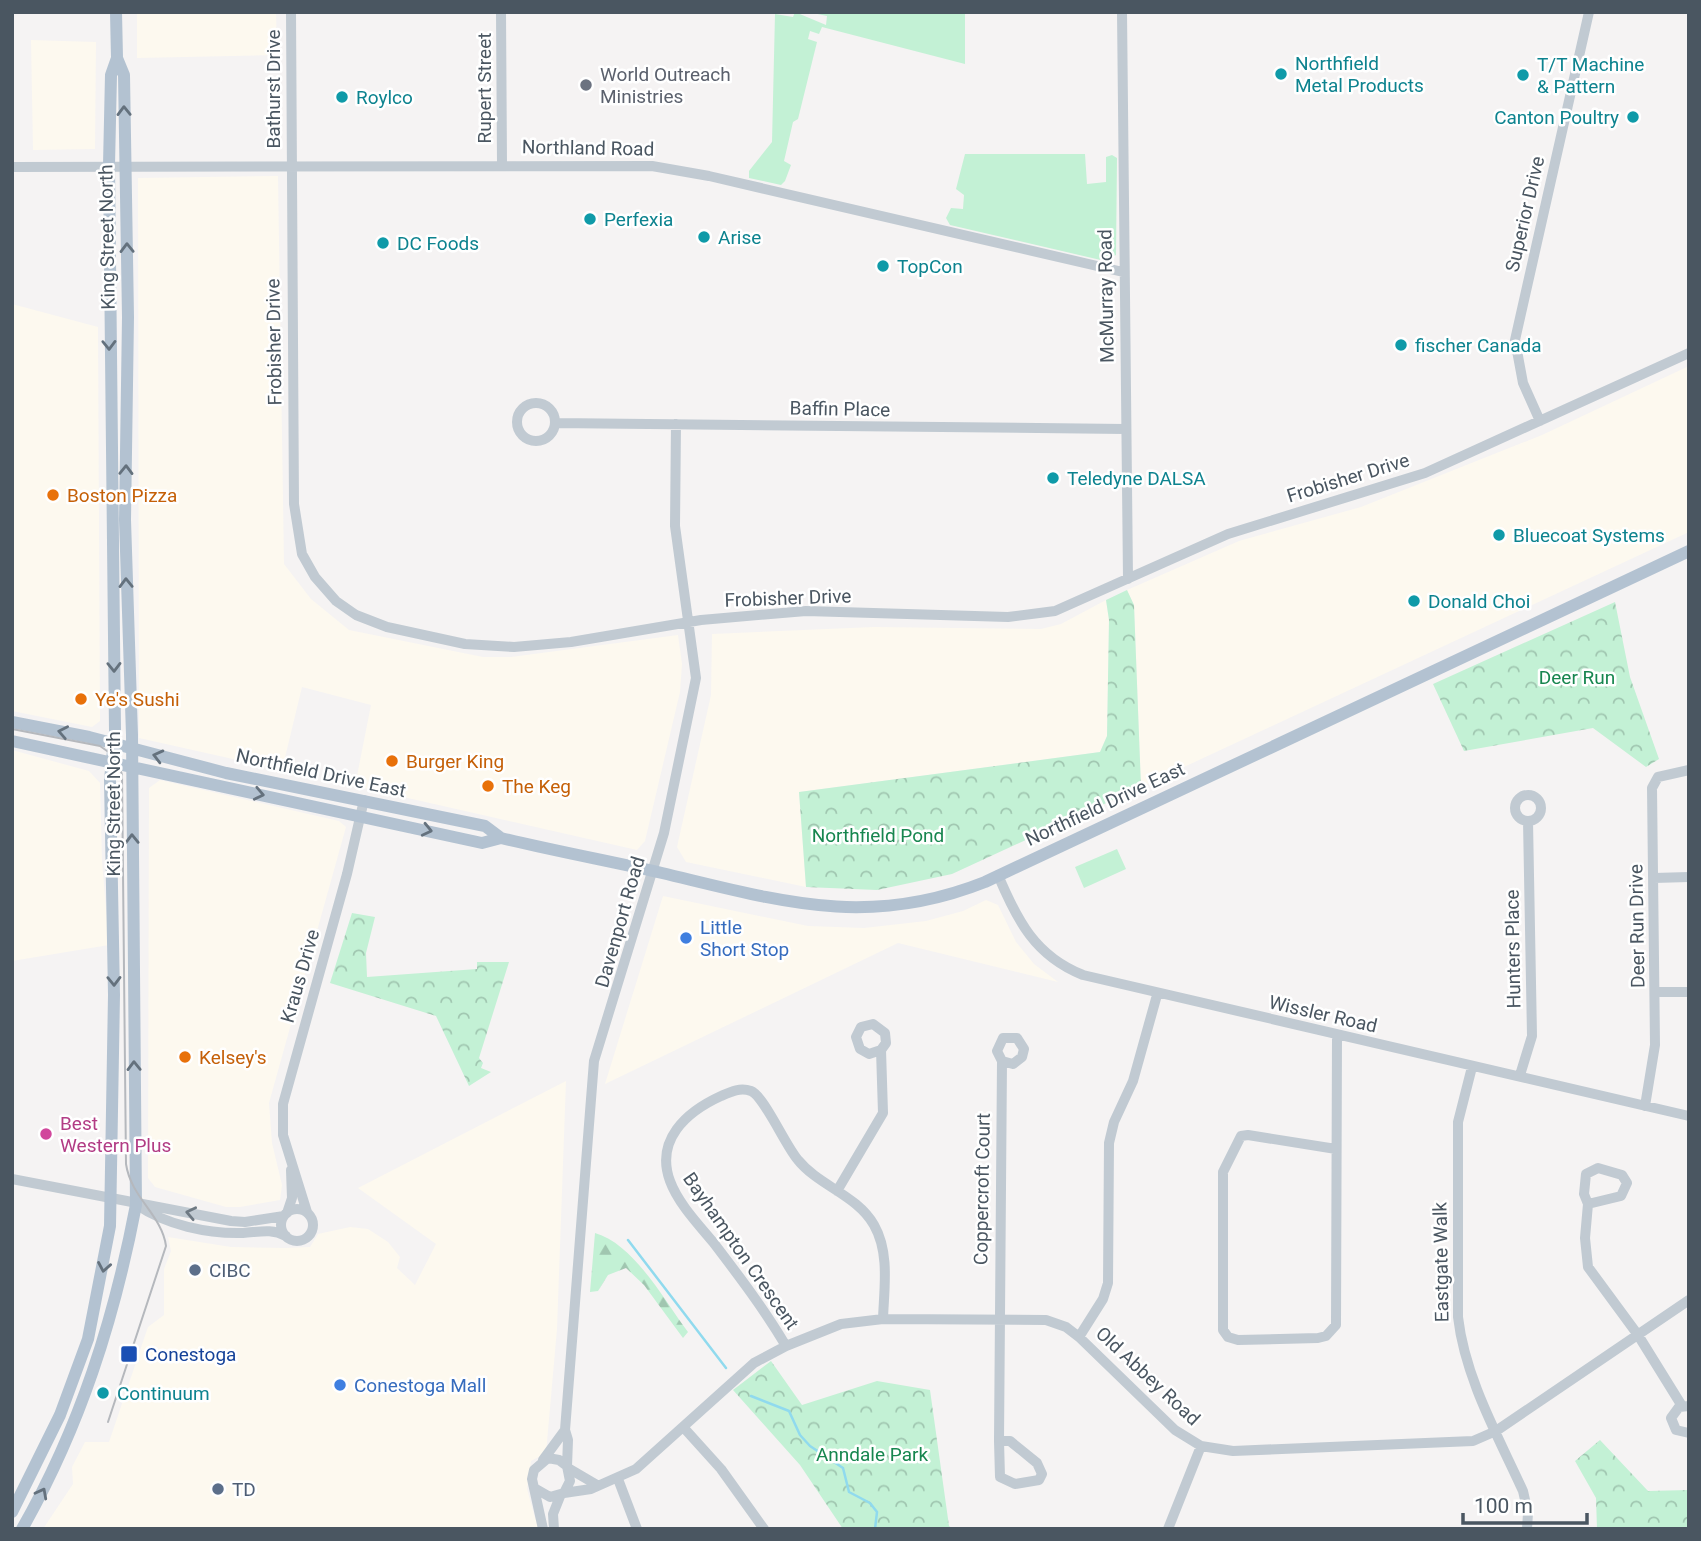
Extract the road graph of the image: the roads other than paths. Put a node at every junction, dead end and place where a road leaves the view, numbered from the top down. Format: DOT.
graph roads {
  1 [pos="116,12"];
  2 [pos="291,12"];
  3 [pos="501,12"];
  4 [pos="1122,12"];
  5 [pos="1589,12"];
  6 [pos="117,58"];
  7 [pos="502,164"];
  8 [pos="109,165"];
  9 [pos="125,165"];
  10 [pos="290,166"];
  11 [pos="12,167"];
  12 [pos="1123,272"];
  13 [pos="1689,353"];
  14 [pos="1540,421"];
  15 [pos="555,423"];
  16 [pos="676,424"];
  17 [pos="1125,429"];
  18 [pos="1689,551"];
  19 [pos="1128,579"];
  20 [pos="689,622"];
  21 [pos="12,722"];
  22 [pos="12,741"];
  23 [pos="114,743"];
  24 [pos="131,749"];
  25 [pos="111,763"];
  26 [pos="131,768"];
  27 [pos="1689,770"];
  28 [pos="364,800"];
  29 [pos="361,815"];
  30 [pos="1528,821"];
  31 [pos="501,838"];
  32 [pos="653,871"];
  33 [pos="998,875"];
  34 [pos="1689,877"];
  35 [pos="1654,878"];
  36 [pos="1656,992"];
  37 [pos="1689,992"];
  38 [pos="1157,995"];
  39 [pos="1337,1035"];
  40 [pos="881,1050"];
  41 [pos="1002,1061"];
  42 [pos="1472,1067"];
  43 [pos="1520,1075"];
  44 [pos="1645,1106"];
  45 [pos="1689,1116"];
  46 [pos="1336,1149"];
  47 [pos="291,1162"];
  48 [pos="12,1179"];
  49 [pos="837,1191"];
  50 [pos="112,1199"];
  51 [pos="1588,1204"];
  52 [pos="136,1205"];
  53 [pos="307,1212"];
  54 [pos="285,1214"];
  55 [pos="286,1236"];
  56 [pos="1689,1300"];
  57 [pos="998,1318"];
  58 [pos="883,1319"];
  59 [pos="1638,1335"];
  60 [pos="1079,1337"];
  61 [pos="786,1346"];
  62 [pos="1685,1406"];
  63 [pos="684,1428"];
  64 [pos="565,1430"];
  65 [pos="1496,1431"];
  66 [pos="1689,1433"];
  67 [pos="999,1441"];
  68 [pos="1201,1446"];
  69 [pos="42,1456"];
  70 [pos="543,1460"];
  71 [pos="568,1467"];
  72 [pos="53,1472"];
  73 [pos="618,1479"];
  74 [pos="597,1485"];
  75 [pos="536,1489"];
  76 [pos="562,1494"];
  77 [pos="12,1511"];
  78 [pos="22,1529"];
  79 [pos="543,1529"];
  80 [pos="554,1529"];
  81 [pos="637,1529"];
  82 [pos="764,1529"];
  83 [pos="1168,1529"];
  84 [pos="1527,1529"];
  1 -- 6 [label="main road, King Street North"];
  2 -- 10 [label="street, Bathurst Drive"];
  3 -- 7 [label="street, Rupert Street"];
  4 -- 12 [label="street, McMurray Road"];
  5 -- 14 [label="street, Superior Drive"];
  6 -- 8 [label="main road, King Street North"];
  9 -- 6 [label="main road, King Street North, one-way"];
  7 -- 10 [label="street, Northland Road"];
  7 -- 12 [label="street, Northland Road"];
  8 -- 9 [label="street, Northland Road"];
  8 -- 11 [label="street, Northland Road"];
  8 -- 23 [label="main road, King Street North, one-way"];
  9 -- 10 [label="street, Northland Road"];
  24 -- 9 [label="main road, King Street North, one-way"];
  10 -- 20 [label="street, Frobisher Drive"];
  12 -- 17 [label="street, McMurray Road"];
  13 -- 14 [label="street, Frobisher Drive"];
  14 -- 19 [label="street, Frobisher Drive"];
  15 -- 16 [label="street, Baffin Place"];
  16 -- 17 [label="street, Baffin Place"];
  16 -- 20 [label="street, Davenport Road"];
  17 -- 19 [label="street, McMurray Road"];
  18 -- 33 [label="main road, Northfield Drive East"];
  19 -- 20 [label="street, Frobisher Drive"];
  20 -- 32 [label="street, Davenport Road"];
  23 -- 21 [label="main road, Northfield Drive East, one-way"];
  22 -- 25 [label="main road, Northfield Drive East"];
  23 -- 24 [label="main road, Northfield Drive East"];
  23 -- 25 [label="main road, King Street North"];
  24 -- 26 [label="main road, King Street North"];
  28 -- 24 [label="main road, Northfield Drive East, one-way"];
  25 -- 26 [label="main road, Northfield Drive East"];
  25 -- 50 [label="main road, King Street North, one-way"];
  26 -- 29 [label="main road, Northfield Drive East, one-way"];
  52 -- 26 [label="main road, King Street North, one-way"];
  27 -- 35 [label="street, Deer Run Drive"];
  28 -- 29 [label="street, Kraus Drive"];
  28 -- 31 [label="main road, Northfield Drive East"];
  29 -- 31 [label="main road, Northfield Drive East, one-way"];
  29 -- 47 [label="street, Kraus Drive"];
  30 -- 43 [label="street, Hunters Place"];
  31 -- 32 [label="main road, Northfield Drive East"];
  32 -- 33 [label="main road, Northfield Drive East"];
  32 -- 64 [label="street, Davenport Road"];
  33 -- 38 [label="street, Wissler Road"];
  34 -- 35 [label="street"];
  35 -- 36 [label="street, Deer Run Drive"];
  36 -- 37 [label="street"];
  36 -- 44 [label="street, Deer Run Drive"];
  38 -- 39 [label="street, Wissler Road"];
  38 -- 60 [label="street"];
  39 -- 42 [label="street, Wissler Road"];
  39 -- 46 [label="street"];
  40 -- 49 [label="street"];
  41 -- 57 [label="street, Coppercroft Court"];
  42 -- 43 [label="street, Wissler Road"];
  42 -- 65 [label="street, Eastgate Walk"];
  43 -- 44 [label="street, Wissler Road"];
  44 -- 45 [label="street, Wissler Road"];
  46 -- 46 [label="street"];
  47 -- 53 [label="street, Kraus Drive"];
  47 -- 54 [label="street, Kraus Drive"];
  48 -- 50 [label="street"];
  49 -- 58 [label="street, Bayhampton Crescent"];
  49 -- 61 [label="street, Bayhampton Crescent"];
  50 -- 52 [label="street"];
  50 -- 69 [label="main road, King Street North, one-way"];
  51 -- 51 [label="street"];
  51 -- 59 [label="street"];
  54 -- 52 [label="street, one-way"];
  52 -- 55 [label="street"];
  52 -- 72 [label="main road, King Street North"];
  53 -- 54 [label="street"];
  53 -- 55 [label="street"];
  54 -- 55 [label="street"];
  56 -- 59 [label="street, Old Abbey Road"];
  57 -- 58 [label="street, Old Abbey Road"];
  57 -- 60 [label="street, Old Abbey Road"];
  57 -- 67 [label="street, Coppercroft Court"];
  58 -- 61 [label="street, Old Abbey Road"];
  59 -- 62 [label="street"];
  59 -- 65 [label="street, Old Abbey Road"];
  60 -- 68 [label="street, Old Abbey Road"];
  61 -- 63 [label="street, Old Abbey Road"];
  62 -- 66 [label="street"];
  63 -- 73 [label="street, Old Abbey Road"];
  63 -- 82 [label="street"];
  64 -- 70 [label="street"];
  64 -- 71 [label="street, Davenport Road"];
  65 -- 68 [label="street, Old Abbey Road"];
  65 -- 84 [label="street, Eastgate Walk"];
  67 -- 67 [label="street, Coppercroft Court"];
  68 -- 83 [label="street"];
  69 -- 72 [label="main road"];
  69 -- 77 [label="main road, King Street North"];
  70 -- 71 [label="street"];
  70 -- 75 [label="street"];
  71 -- 74 [label="street"];
  71 -- 76 [label="street"];
  78 -- 72 [label="main road, King Street North, one-way"];
  73 -- 74 [label="street, Old Abbey Road"];
  73 -- 81 [label="street"];
  74 -- 76 [label="street, Old Abbey Road"];
  75 -- 76 [label="street"];
  75 -- 79 [label="street"];
  76 -- 80 [label="street"];
}
